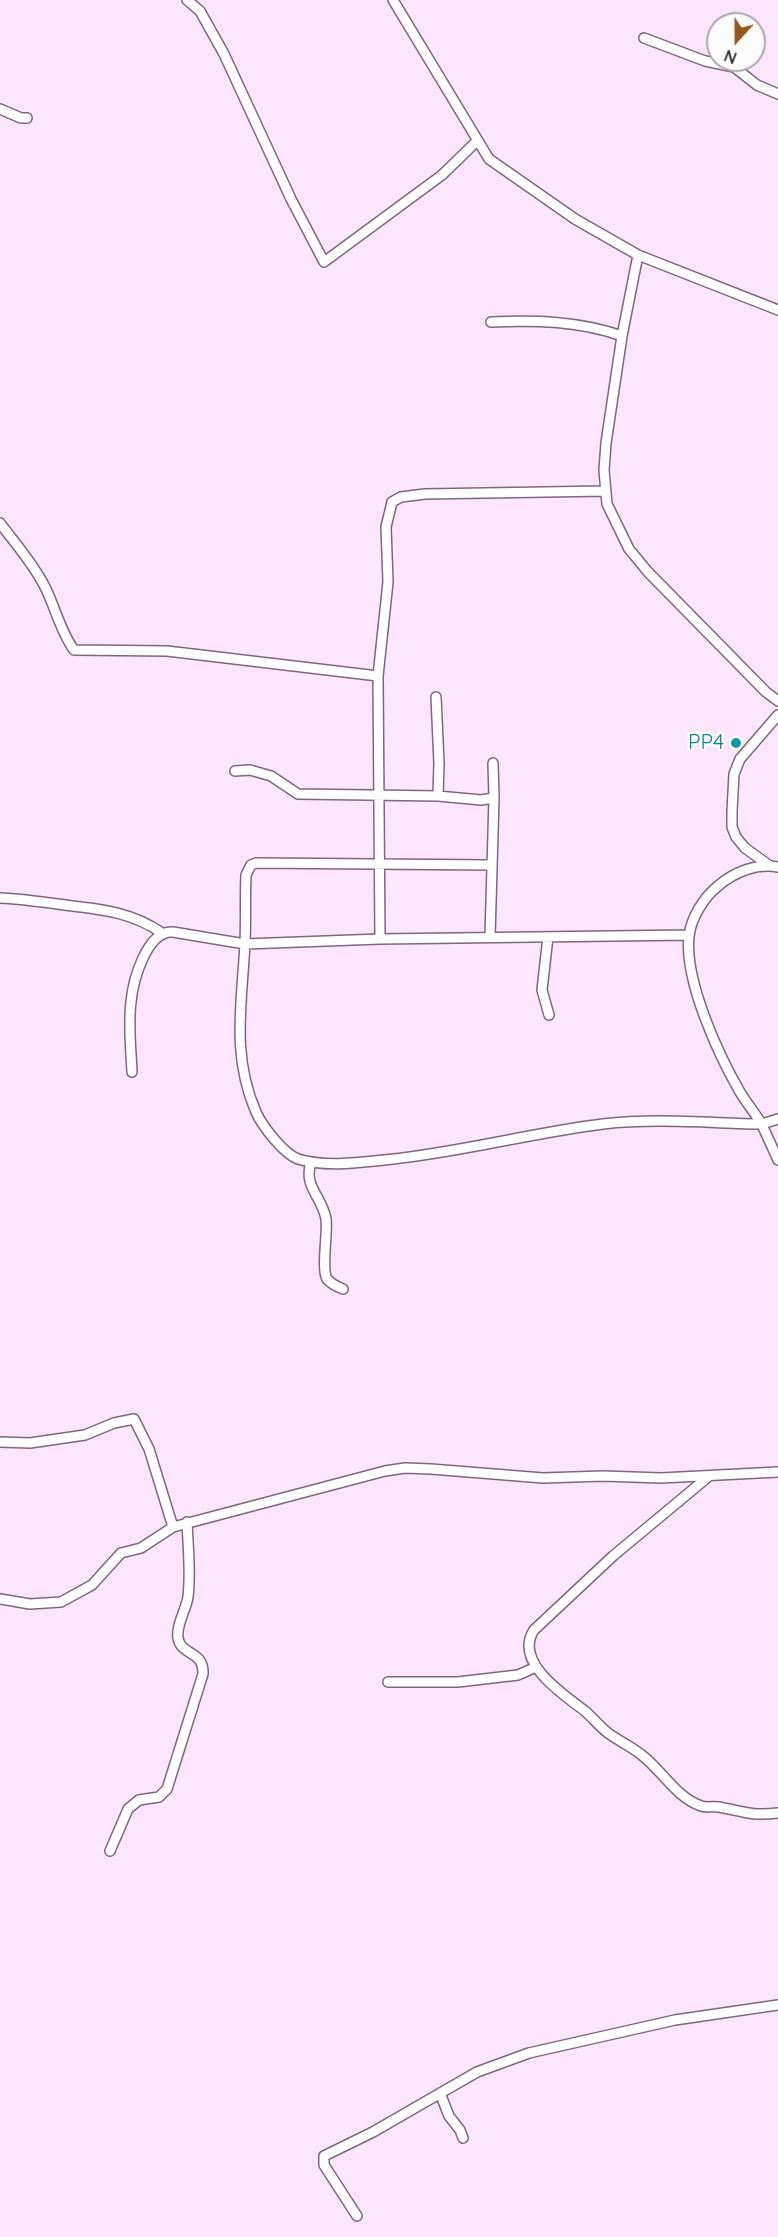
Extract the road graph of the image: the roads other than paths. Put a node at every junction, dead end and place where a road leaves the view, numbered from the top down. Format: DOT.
graph roads {
  1 [pos="187,0"];
  2 [pos="393,0"];
  3 [pos="644,38"];
  4 [pos="778,94"];
  5 [pos="0,109"];
  6 [pos="27,118"];
  7 [pos="477,141"];
  8 [pos="638,255"];
  9 [pos="778,309"];
  10 [pos="491,322"];
  11 [pos="622,336"];
  12 [pos="604,490"];
  13 [pos="0,523"];
  14 [pos="378,676"];
  15 [pos="436,697"];
  16 [pos="778,700"];
  17 [pos="778,715"];
  18 [pos="493,763"];
  19 [pos="235,771"];
  20 [pos="380,794"];
  21 [pos="438,796"];
  22 [pos="494,802"];
  23 [pos="380,864"];
  24 [pos="491,865"];
  25 [pos="774,866"];
  26 [pos="0,898"];
  27 [pos="162,933"];
  28 [pos="689,935"];
  29 [pos="490,937"];
  30 [pos="548,937"];
  31 [pos="380,939"];
  32 [pos="244,944"];
  33 [pos="549,1015"];
  34 [pos="132,1072"];
  35 [pos="778,1119"];
  36 [pos="762,1124"];
  37 [pos="778,1160"];
  38 [pos="311,1162"];
  39 [pos="343,1289"];
  40 [pos="0,1442"];
  41 [pos="778,1472"];
  42 [pos="708,1477"];
  43 [pos="187,1522"];
  44 [pos="173,1527"];
  45 [pos="0,1599"];
  46 [pos="536,1667"];
  47 [pos="388,1682"];
  48 [pos="778,1813"];
  49 [pos="110,1851"];
  50 [pos="778,2005"];
  51 [pos="440,2093"];
  52 [pos="463,2138"];
  53 [pos="357,2216"];
  1 -- 7 [label="street"];
  2 -- 7 [label="street"];
  3 -- 4 [label="street"];
  5 -- 6 [label="street"];
  7 -- 8 [label="street"];
  8 -- 9 [label="street"];
  8 -- 11 [label="street"];
  10 -- 11 [label="street"];
  11 -- 12 [label="street"];
  12 -- 14 [label="street"];
  12 -- 16 [label="street"];
  13 -- 14 [label="street"];
  14 -- 20 [label="street"];
  15 -- 21 [label="street"];
  17 -- 25 [label="street"];
  18 -- 22 [label="street"];
  19 -- 20 [label="street"];
  20 -- 21 [label="street"];
  20 -- 23 [label="street"];
  21 -- 22 [label="street"];
  22 -- 24 [label="street"];
  23 -- 24 [label="street"];
  23 -- 31 [label="street"];
  23 -- 32 [label="street"];
  24 -- 29 [label="street"];
  25 -- 28 [label="street"];
  26 -- 27 [label="street"];
  27 -- 32 [label="street"];
  27 -- 34 [label="street"];
  28 -- 30 [label="street"];
  28 -- 36 [label="street"];
  29 -- 30 [label="street"];
  29 -- 31 [label="street"];
  30 -- 33 [label="street"];
  31 -- 32 [label="street"];
  32 -- 38 [label="street"];
  35 -- 36 [label="street"];
  36 -- 37 [label="street"];
  36 -- 38 [label="street"];
  38 -- 39 [label="street"];
  40 -- 44 [label="street"];
  41 -- 42 [label="street"];
  42 -- 43 [label="street"];
  42 -- 46 [label="street"];
  43 -- 44 [label="street"];
  43 -- 49 [label="street"];
  44 -- 45 [label="street"];
  46 -- 47 [label="street"];
  46 -- 48 [label="street"];
  50 -- 51 [label="street"];
  51 -- 52 [label="street"];
  51 -- 53 [label="street"];
}
